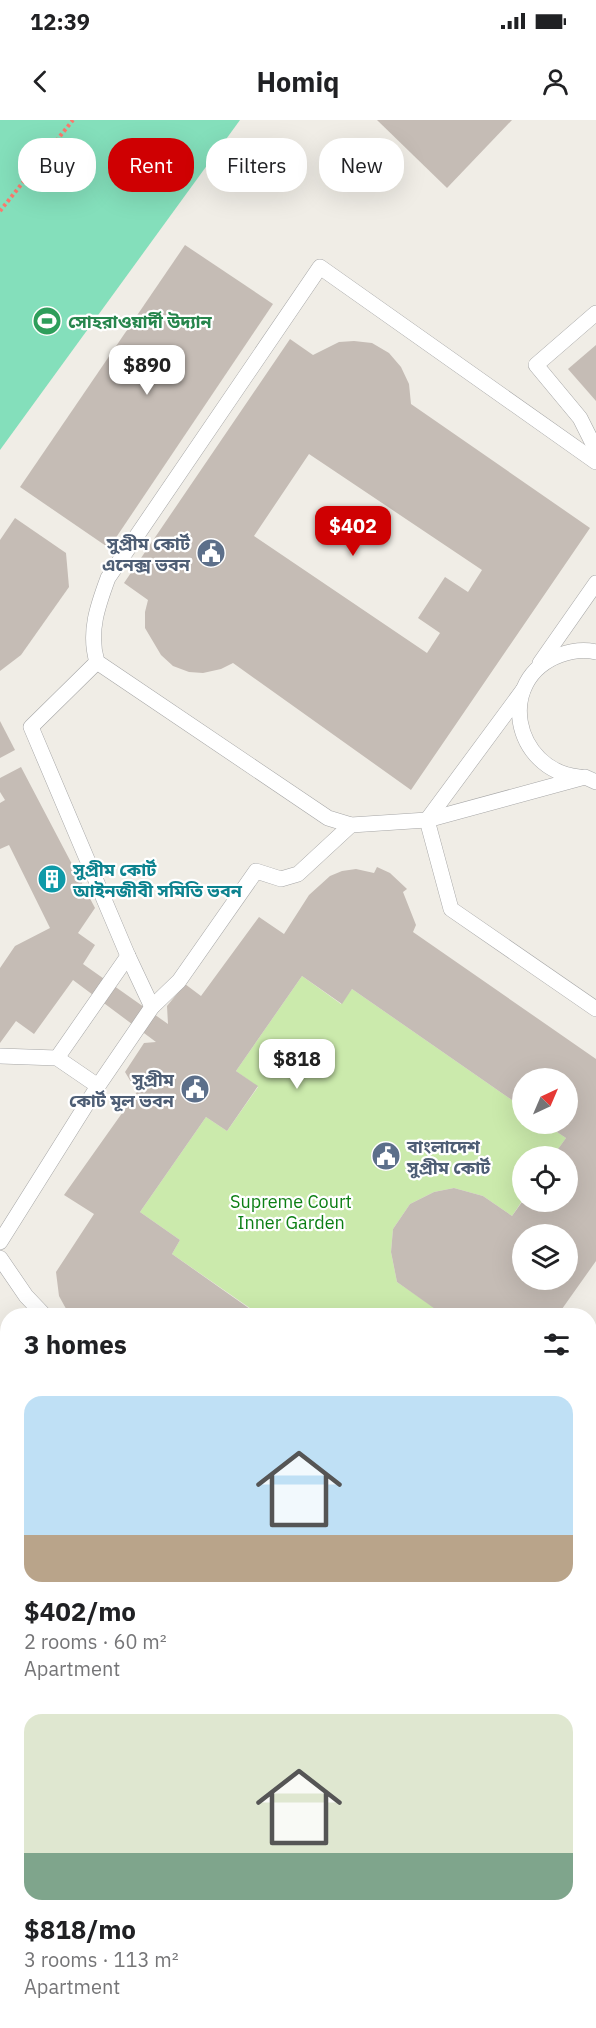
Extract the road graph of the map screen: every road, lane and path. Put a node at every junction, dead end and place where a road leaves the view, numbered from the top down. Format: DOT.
graph roads {
  1 [pos="73,120"];
  2 [pos="0,212"];
  3 [pos="596,313"];
  4 [pos="596,450"];
  5 [pos="596,462"];
  6 [pos="596,583"];
  7 [pos="596,652"];
  8 [pos="97,662"];
  9 [pos="535,671"];
  10 [pos="523,690"];
  11 [pos="592,778"];
  12 [pos="426,820"];
  13 [pos="351,825"];
  14 [pos="128,956"];
  15 [pos="152,1007"];
  16 [pos="596,1009"];
  17 [pos="0,1056"];
  18 [pos="57,1058"];
  19 [pos="98,1086"];
  20 [pos="0,1242"];
  21 [pos="0,1258"];
  22 [pos="37,1308"];
  1 -- 2 [label="path"];
  3 -- 4 [label="lane"];
  5 -- 8 [label="lane"];
  6 -- 9 [label="lane"];
  7 -- 9 [label="lane"];
  8 -- 13 [label="lane"];
  8 -- 14 [label="lane"];
  9 -- 10 [label="lane"];
  10 -- 11 [label="lane"];
  10 -- 12 [label="lane"];
  11 -- 12 [label="lane"];
  12 -- 13 [label="lane"];
  12 -- 16 [label="lane"];
  13 -- 15 [label="lane"];
  14 -- 15 [label="lane"];
  14 -- 18 [label="lane"];
  15 -- 19 [label="lane"];
  17 -- 18 [label="lane"];
  18 -- 19 [label="lane"];
  19 -- 20 [label="lane"];
  21 -- 22 [label="lane"];
}
